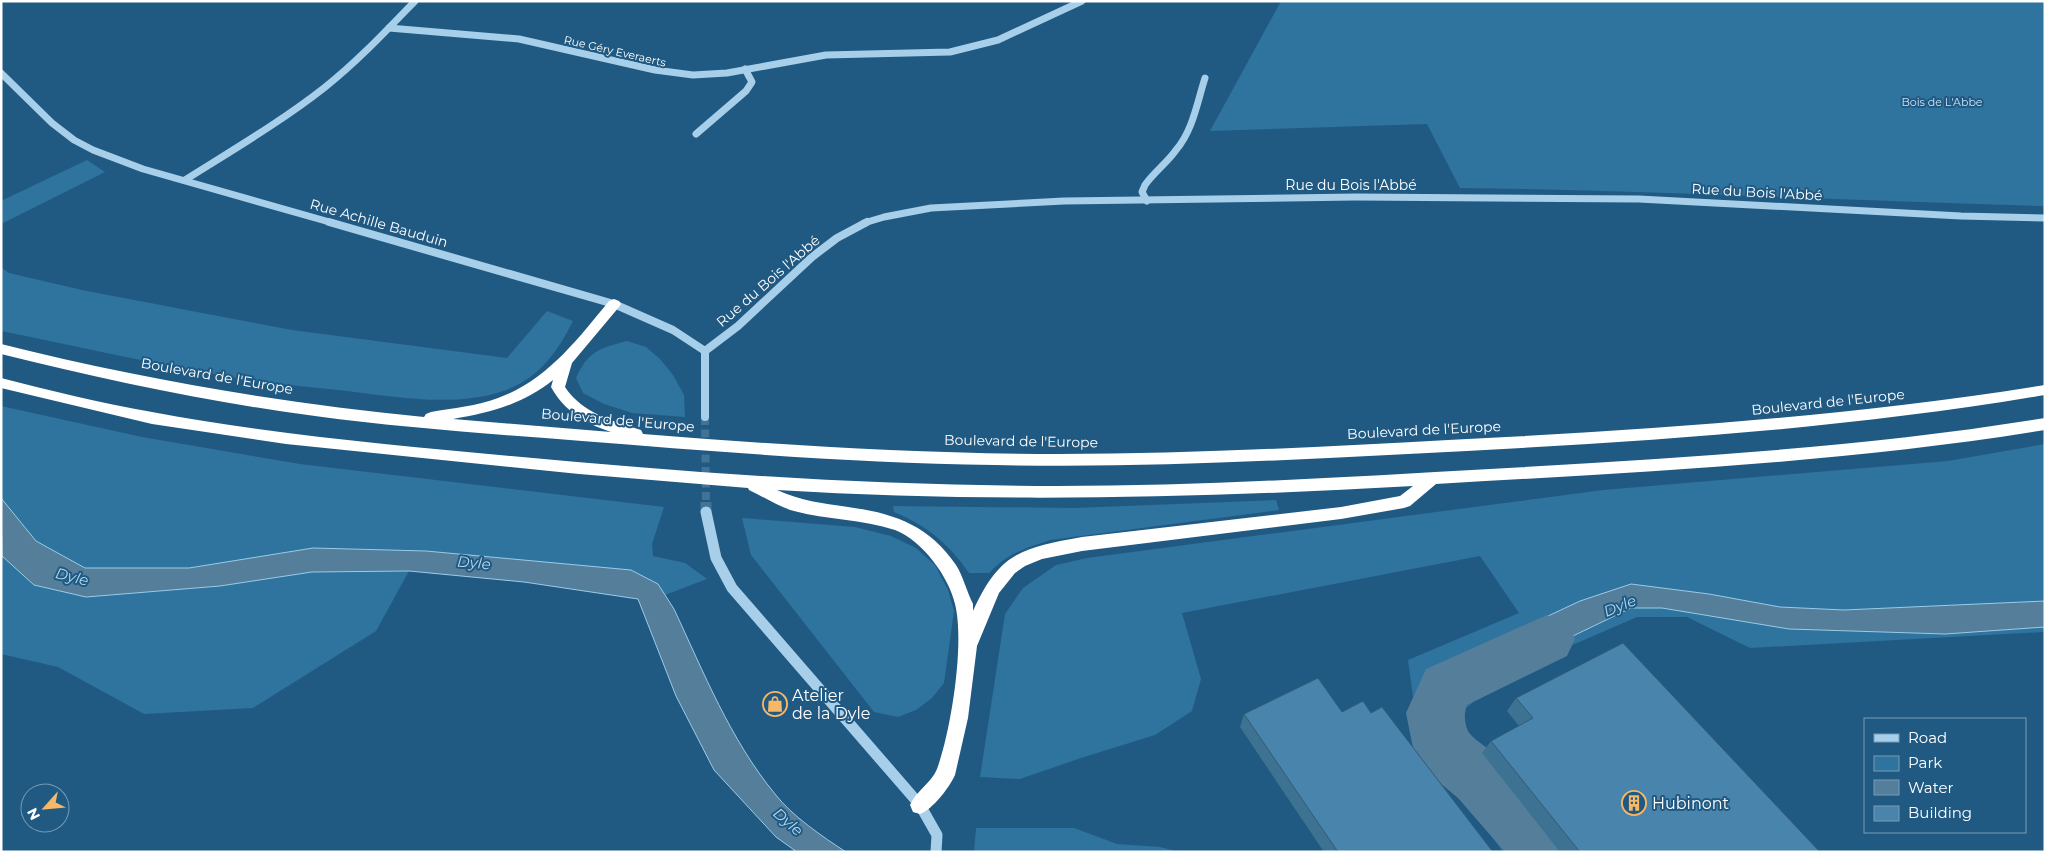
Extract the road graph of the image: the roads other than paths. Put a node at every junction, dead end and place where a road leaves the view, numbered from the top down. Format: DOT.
graph roads {
  1 [pos="414,1"];
  2 [pos="1082,1"];
  3 [pos="389,28"];
  4 [pos="745,69"];
  5 [pos="1,73"];
  6 [pos="1205,78"];
  7 [pos="696,134"];
  8 [pos="185,180"];
  9 [pos="1147,201"];
  10 [pos="2045,218"];
  11 [pos="614,304"];
  12 [pos="1,349"];
  13 [pos="704,351"];
  14 [pos="566,361"];
  15 [pos="1,383"];
  16 [pos="2045,390"];
  17 [pos="705,417"];
  18 [pos="415,422"];
  19 [pos="2045,424"];
  20 [pos="659,442"];
  21 [pos="1432,479"];
  22 [pos="748,482"];
  23 [pos="706,512"];
  24 [pos="968,646"];
  25 [pos="920,805"];
  26 [pos="936,852"];
  1 -- 3 [label="street"];
  2 -- 4 [label="street, Rue Géry Everaerts"];
  3 -- 4 [label="street, Rue Géry Everaerts"];
  3 -- 8 [label="street"];
  4 -- 7 [label="street"];
  5 -- 8 [label="street, Rue Achille Bauduin"];
  6 -- 9 [label="street"];
  8 -- 11 [label="street, Rue Achille Bauduin"];
  9 -- 10 [label="street, Rue du Bois l'Abbé"];
  9 -- 13 [label="street, Rue du Bois l'Abbé"];
  11 -- 13 [label="street, Rue Achille Bauduin"];
  11 -- 14 [label="highway"];
  12 -- 18 [label="highway, Boulevard de l'Europe"];
  13 -- 17 [label="street"];
  14 -- 18 [label="highway"];
  14 -- 20 [label="highway"];
  15 -- 22 [label="highway"];
  16 -- 20 [label="highway, Boulevard de l'Europe"];
  18 -- 20 [label="highway, Boulevard de l'Europe"];
  19 -- 21 [label="highway"];
  21 -- 22 [label="highway"];
  21 -- 24 [label="highway"];
  22 -- 24 [label="highway"];
  23 -- 25 [label="street"];
  24 -- 25 [label="highway"];
  25 -- 26 [label="street"];
}
